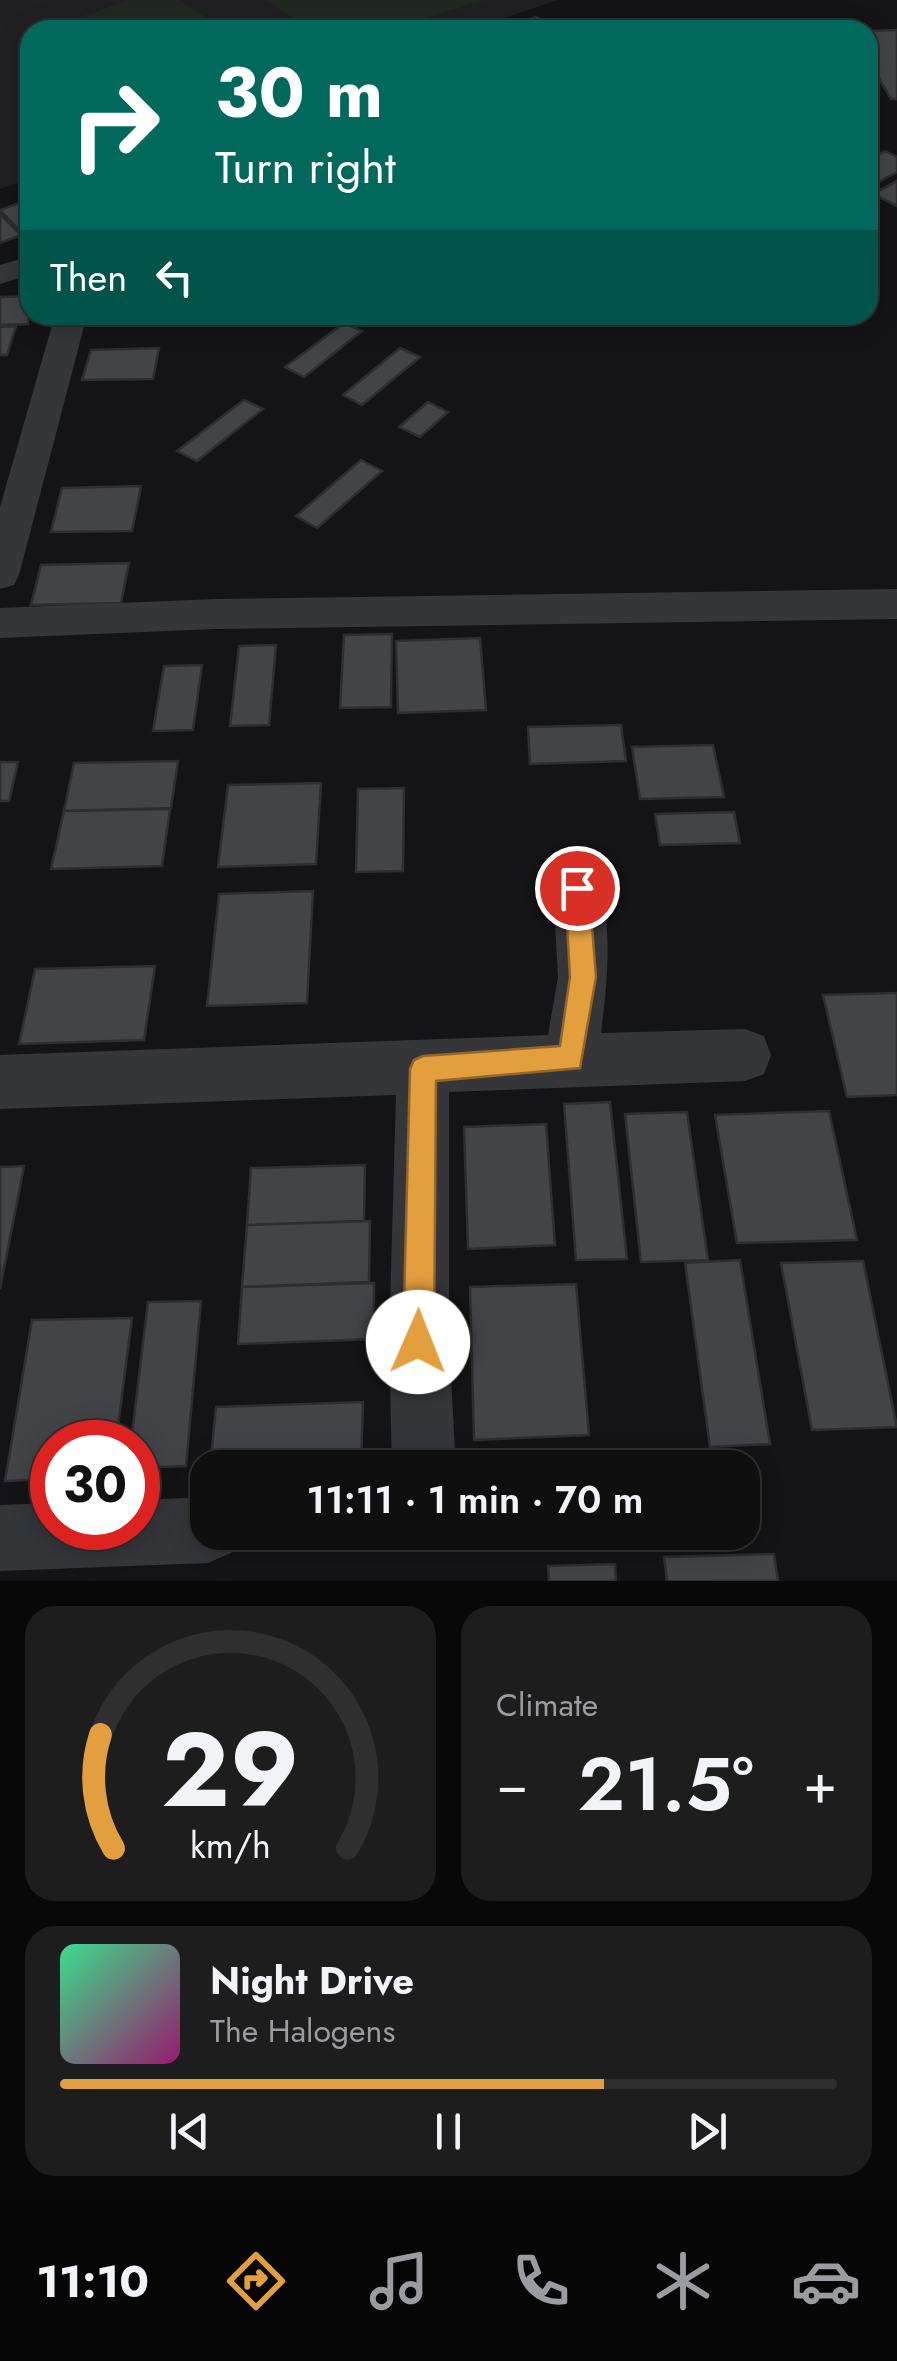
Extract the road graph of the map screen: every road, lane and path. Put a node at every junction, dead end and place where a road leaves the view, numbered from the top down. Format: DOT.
graph roads {
  1 [pos="67,325"];
  2 [pos="0,574"];
  3 [pos="897,604"];
  4 [pos="0,623"];
  5 [pos="577,888"];
  6 [pos="745,1055"];
  7 [pos="571,1058"];
  8 [pos="423,1069"];
  9 [pos="0,1082"];
  10 [pos="423,1450"];
  11 [pos="190,1531"];
  12 [pos="0,1538"];
  1 -- 2 [label="street"];
  3 -- 4 [label="street"];
  5 -- 7 [label="street"];
  6 -- 7 [label="street"];
  7 -- 8 [label="street"];
  8 -- 9 [label="street"];
  8 -- 10 [label="street"];
  11 -- 12 [label="street"];
}
